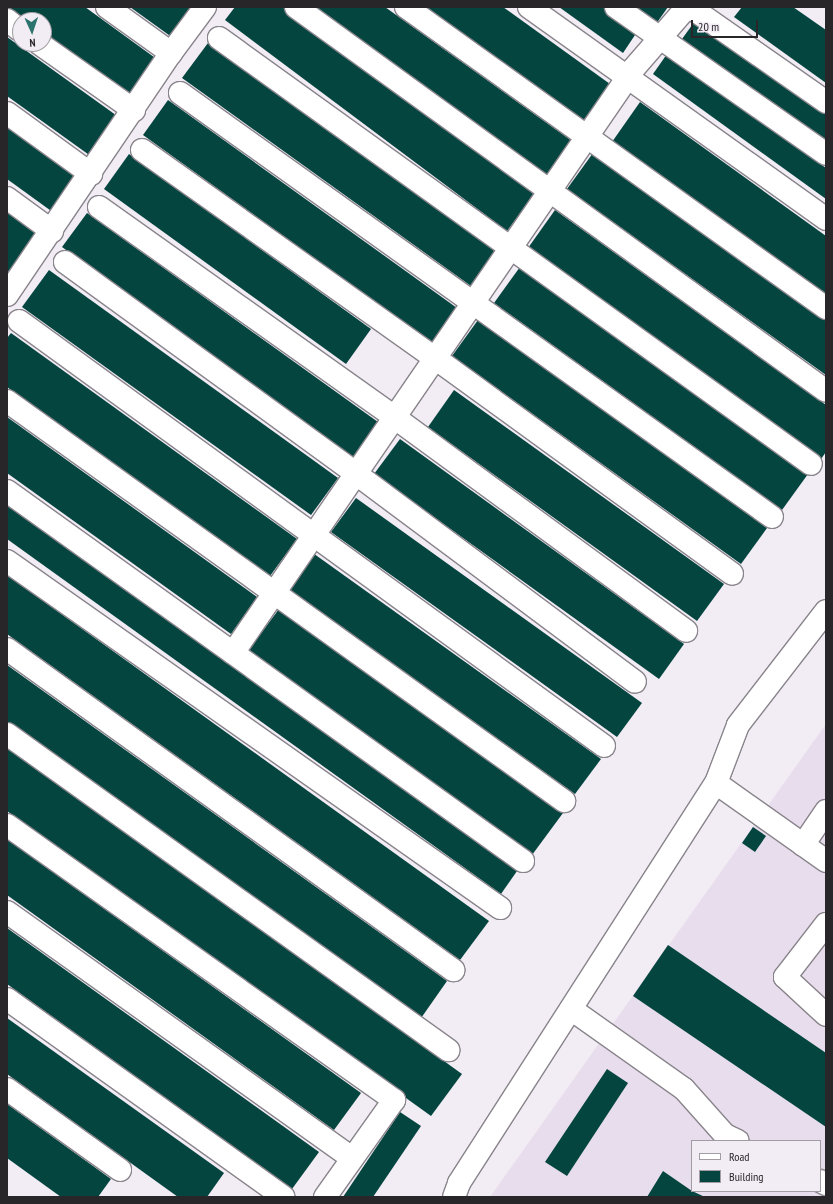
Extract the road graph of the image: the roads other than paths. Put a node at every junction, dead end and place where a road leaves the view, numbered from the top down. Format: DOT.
graph roads {
  1 [pos="107,7"];
  2 [pos="205,7"];
  3 [pos="296,7"];
  4 [pos="406,7"];
  5 [pos="529,7"];
  6 [pos="616,7"];
  7 [pos="687,7"];
  8 [pos="690,7"];
  9 [pos="219,38"];
  10 [pos="660,38"];
  11 [pos="51,52"];
  12 [pos="171,53"];
  13 [pos="627,77"];
  14 [pos="180,93"];
  15 [pos="826,102"];
  16 [pos="134,110"];
  17 [pos="7,113"];
  18 [pos="587,136"];
  19 [pos="142,150"];
  20 [pos="826,154"];
  21 [pos="91,174"];
  22 [pos="548,192"];
  23 [pos="7,198"];
  24 [pos="100,207"];
  25 [pos="826,218"];
  26 [pos="52,231"];
  27 [pos="510,248"];
  28 [pos="64,262"];
  29 [pos="9,290"];
  30 [pos="473,302"];
  31 [pos="826,308"];
  32 [pos="19,321"];
  33 [pos="435,358"];
  34 [pos="826,391"];
  35 [pos="7,401"];
  36 [pos="394,417"];
  37 [pos="811,464"];
  38 [pos="355,473"];
  39 [pos="7,492"];
  40 [pos="772,517"];
  41 [pos="313,535"];
  42 [pos="7,561"];
  43 [pos="732,574"];
  44 [pos="275,591"];
  45 [pos="826,611"];
  46 [pos="686,631"];
  47 [pos="7,650"];
  48 [pos="233,653"];
  49 [pos="635,682"];
  50 [pos="7,734"];
  51 [pos="604,746"];
  52 [pos="716,783"];
  53 [pos="564,801"];
  54 [pos="826,811"];
  55 [pos="7,825"];
  56 [pos="802,845"];
  57 [pos="523,861"];
  58 [pos="826,861"];
  59 [pos="500,908"];
  60 [pos="7,912"];
  61 [pos="826,924"];
  62 [pos="453,970"];
  63 [pos="7,999"];
  64 [pos="571,1009"];
  65 [pos="826,1015"];
  66 [pos="448,1050"];
  67 [pos="7,1089"];
  68 [pos="736,1140"];
  69 [pos="352,1158"];
  70 [pos="120,1170"];
  71 [pos="284,1197"];
  72 [pos="324,1197"];
  73 [pos="454,1197"];
  1 -- 12 [label="street"];
  2 -- 12 [label="street"];
  3 -- 22 [label="street"];
  4 -- 18 [label="street"];
  5 -- 13 [label="street"];
  6 -- 10 [label="street"];
  7 -- 10 [label="street"];
  8 -- 15 [label="street"];
  9 -- 27 [label="street"];
  10 -- 13 [label="street"];
  10 -- 20 [label="street"];
  11 -- 16 [label="street"];
  12 -- 16 [label="street"];
  13 -- 18 [label="street"];
  13 -- 25 [label="street"];
  14 -- 30 [label="street"];
  16 -- 21 [label="street"];
  17 -- 21 [label="street"];
  18 -- 22 [label="street"];
  18 -- 31 [label="street"];
  19 -- 33 [label="street"];
  21 -- 26 [label="street"];
  22 -- 27 [label="street"];
  22 -- 34 [label="street"];
  23 -- 26 [label="street"];
  24 -- 36 [label="street"];
  26 -- 29 [label="street"];
  27 -- 30 [label="street"];
  27 -- 37 [label="street"];
  28 -- 38 [label="street"];
  30 -- 33 [label="street"];
  30 -- 40 [label="street"];
  32 -- 41 [label="street"];
  33 -- 36 [label="street"];
  33 -- 43 [label="street"];
  35 -- 44 [label="street"];
  36 -- 38 [label="street"];
  36 -- 46 [label="street"];
  38 -- 41 [label="street"];
  38 -- 49 [label="street"];
  39 -- 48 [label="street"];
  41 -- 44 [label="street"];
  41 -- 51 [label="street"];
  42 -- 59 [label="street"];
  44 -- 48 [label="street"];
  44 -- 53 [label="street"];
  45 -- 52 [label="street"];
  47 -- 62 [label="street"];
  48 -- 57 [label="street"];
  50 -- 66 [label="street"];
  52 -- 56 [label="street"];
  52 -- 64 [label="street"];
  54 -- 56 [label="street"];
  55 -- 69 [label="street"];
  56 -- 58 [label="street"];
  60 -- 69 [label="street"];
  61 -- 65 [label="street"];
  63 -- 71 [label="street"];
  64 -- 68 [label="street"];
  64 -- 73 [label="street"];
  67 -- 70 [label="street"];
  69 -- 72 [label="street"];
}
